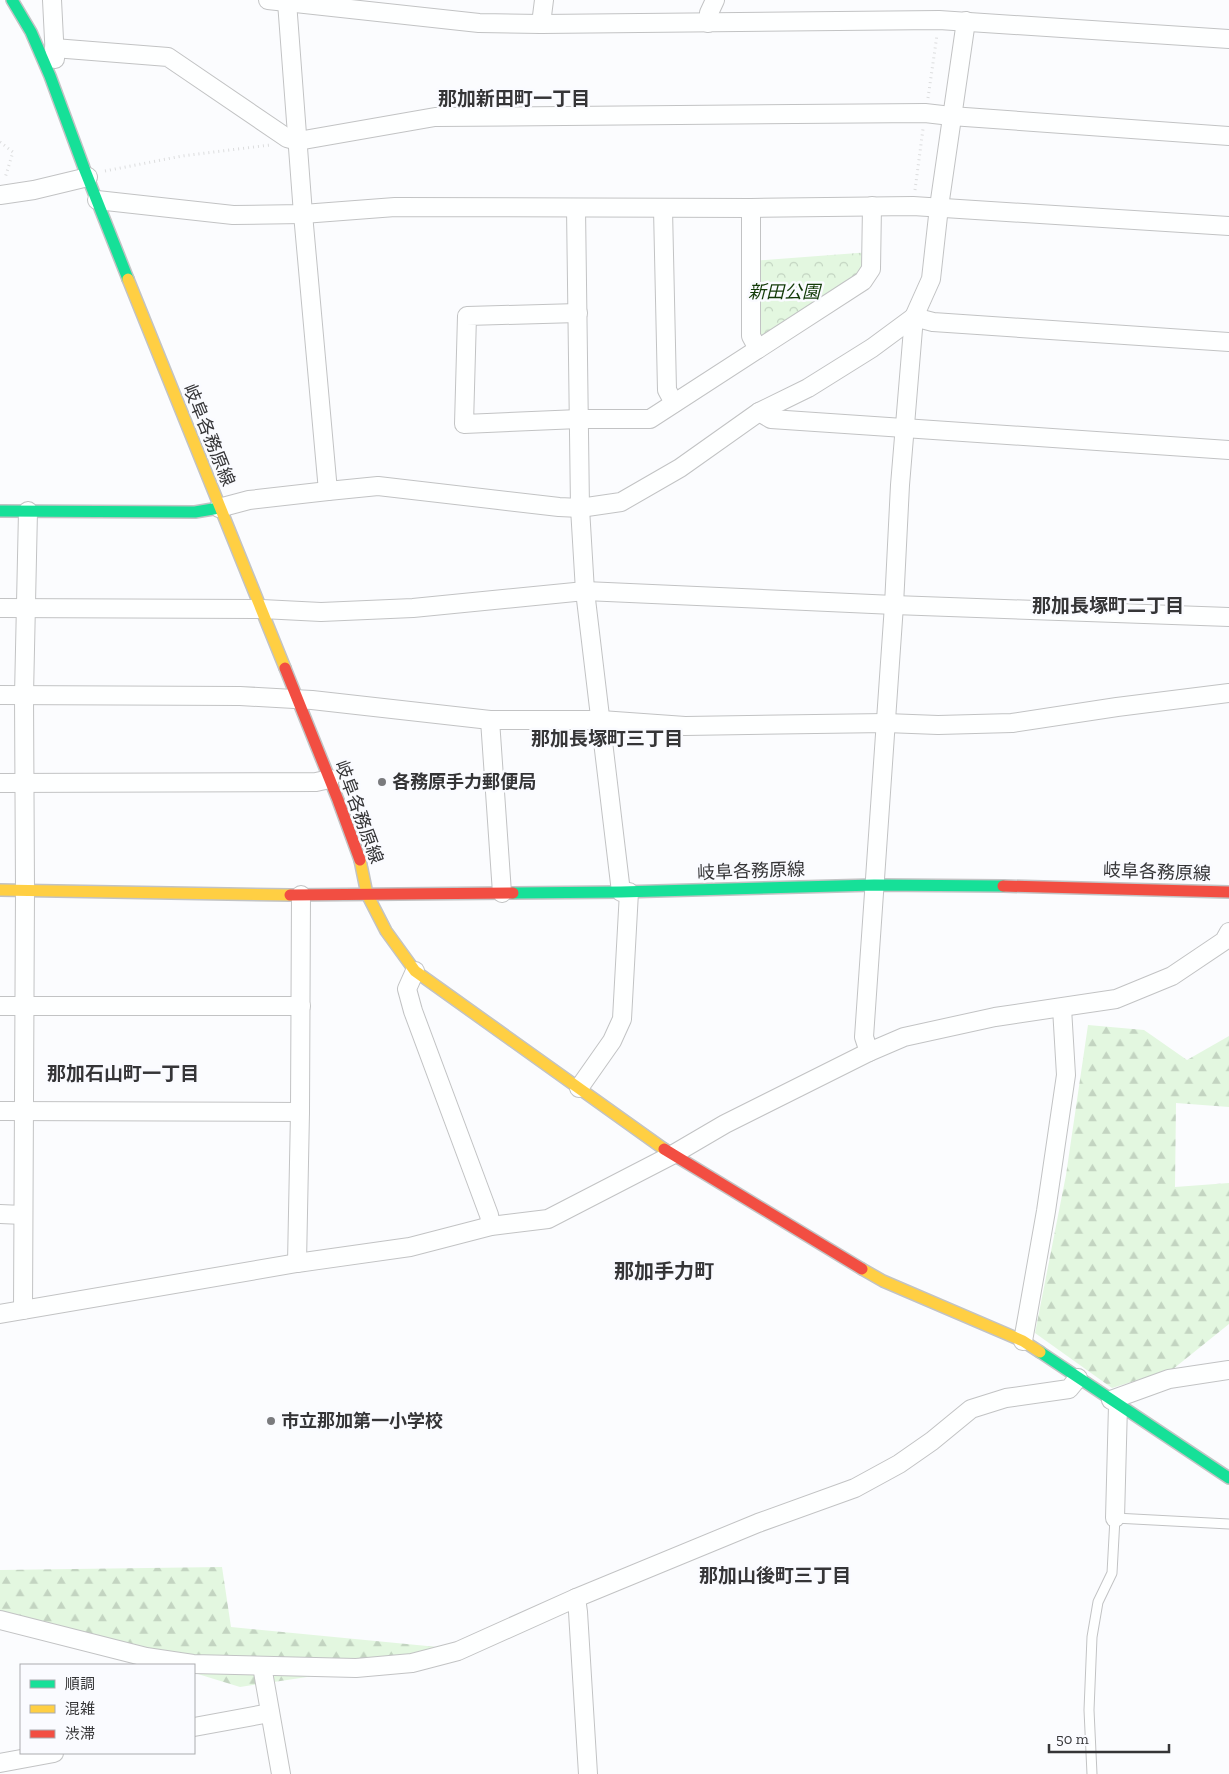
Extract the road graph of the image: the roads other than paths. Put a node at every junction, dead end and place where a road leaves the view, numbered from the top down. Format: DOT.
graph roads {
  1 [pos="52,0"];
  2 [pos="268,0"];
  3 [pos="544,0"];
  4 [pos="715,0"];
  5 [pos="287,2"];
  6 [pos="9,4"];
  7 [pos="966,22"];
  8 [pos="708,23"];
  9 [pos="541,24"];
  10 [pos="1229,39"];
  11 [pos="54,48"];
  12 [pos="50,76"];
  13 [pos="951,116"];
  14 [pos="1229,136"];
  15 [pos="298,141"];
  16 [pos="88,177"];
  17 [pos="1,190"];
  18 [pos="97,200"];
  19 [pos="872,206"];
  20 [pos="939,207"];
  21 [pos="576,208"];
  22 [pos="663,208"];
  23 [pos="751,208"];
  24 [pos="303,214"];
  25 [pos="1229,226"];
  26 [pos="578,313"];
  27 [pos="914,317"];
  28 [pos="1229,342"];
  29 [pos="758,349"];
  30 [pos="674,403"];
  31 [pos="760,412"];
  32 [pos="579,419"];
  33 [pos="905,428"];
  34 [pos="1229,450"];
  35 [pos="328,490"];
  36 [pos="219,508"];
  37 [pos="580,508"];
  38 [pos="0,511"];
  39 [pos="28,512"];
  40 [pos="585,591"];
  41 [pos="894,605"];
  42 [pos="0,608"];
  43 [pos="26,608"];
  44 [pos="262,609"];
  45 [pos="1229,617"];
  46 [pos="1229,693"];
  47 [pos="0,695"];
  48 [pos="24,696"];
  49 [pos="296,698"];
  50 [pos="490,720"];
  51 [pos="601,720"];
  52 [pos="886,723"];
  53 [pos="330,779"];
  54 [pos="0,783"];
  55 [pos="25,783"];
  56 [pos="874,885"];
  57 [pos="0,890"];
  58 [pos="25,890"];
  59 [pos="625,892"];
  60 [pos="1229,892"];
  61 [pos="502,893"];
  62 [pos="301,894"];
  63 [pos="367,894"];
  64 [pos="1229,932"];
  65 [pos="415,971"];
  66 [pos="0,1006"];
  67 [pos="24,1006"];
  68 [pos="301,1006"];
  69 [pos="1062,1008"];
  70 [pos="869,1052"];
  71 [pos="579,1088"];
  72 [pos="0,1111"];
  73 [pos="24,1111"];
  74 [pos="300,1112"];
  75 [pos="672,1155"];
  76 [pos="0,1214"];
  77 [pos="23,1215"];
  78 [pos="491,1226"];
  79 [pos="297,1263"];
  80 [pos="23,1310"];
  81 [pos="0,1314"];
  82 [pos="1023,1341"];
  83 [pos="1229,1370"];
  84 [pos="1078,1378"];
  85 [pos="1114,1402"];
  86 [pos="1229,1478"];
  87 [pos="1114,1518"];
  88 [pos="1229,1524"];
  89 [pos="576,1598"];
  90 [pos="0,1620"];
  91 [pos="193,1664"];
  92 [pos="195,1664"];
  93 [pos="262,1666"];
  94 [pos="270,1713"];
  95 [pos="195,1727"];
  96 [pos="49,1754"];
  97 [pos="0,1763"];
  98 [pos="281,1774"];
  99 [pos="588,1774"];
  100 [pos="1092,1774"];
  1 -- 11 [label="street"];
  2 -- 5 [label="street"];
  3 -- 9 [label="street"];
  4 -- 8 [label="street"];
  5 -- 9 [label="street"];
  5 -- 15 [label="street"];
  6 -- 12 [label="main road, 岐阜各務原線"];
  7 -- 8 [label="street"];
  7 -- 10 [label="street"];
  7 -- 13 [label="street"];
  8 -- 9 [label="street"];
  11 -- 12 [label="street"];
  11 -- 15 [label="street"];
  12 -- 16 [label="main road, 岐阜各務原線"];
  13 -- 14 [label="street"];
  13 -- 15 [label="street"];
  13 -- 20 [label="street"];
  15 -- 24 [label="street"];
  16 -- 17 [label="street"];
  16 -- 18 [label="main road, 岐阜各務原線"];
  18 -- 24 [label="street"];
  18 -- 36 [label="main road, 岐阜各務原線"];
  19 -- 20 [label="street"];
  19 -- 23 [label="street"];
  19 -- 29 [label="street"];
  20 -- 25 [label="street"];
  20 -- 27 [label="street"];
  21 -- 22 [label="street"];
  21 -- 24 [label="street"];
  21 -- 26 [label="street"];
  22 -- 23 [label="street"];
  22 -- 30 [label="street"];
  23 -- 29 [label="street"];
  24 -- 35 [label="street"];
  26 -- 32 [label="street"];
  26 -- 32 [label="street"];
  27 -- 28 [label="street"];
  27 -- 31 [label="street"];
  27 -- 33 [label="street"];
  29 -- 30 [label="street"];
  30 -- 32 [label="street"];
  31 -- 33 [label="street"];
  31 -- 37 [label="street"];
  32 -- 37 [label="street"];
  33 -- 34 [label="street"];
  33 -- 41 [label="street"];
  35 -- 36 [label="street"];
  35 -- 37 [label="street"];
  36 -- 39 [label="main road"];
  36 -- 44 [label="main road, 岐阜各務原線"];
  37 -- 40 [label="street"];
  38 -- 39 [label="main road"];
  39 -- 43 [label="street"];
  40 -- 41 [label="street"];
  40 -- 44 [label="street"];
  40 -- 51 [label="street"];
  41 -- 45 [label="street"];
  41 -- 52 [label="street"];
  42 -- 43 [label="street"];
  43 -- 44 [label="street"];
  43 -- 48 [label="street"];
  44 -- 49 [label="main road, 岐阜各務原線"];
  46 -- 52 [label="street"];
  47 -- 48 [label="street"];
  48 -- 49 [label="street"];
  48 -- 55 [label="street"];
  49 -- 50 [label="street"];
  49 -- 53 [label="main road, 岐阜各務原線"];
  50 -- 51 [label="street"];
  50 -- 61 [label="street"];
  51 -- 52 [label="street"];
  51 -- 59 [label="street"];
  52 -- 56 [label="street"];
  53 -- 55 [label="street"];
  53 -- 63 [label="main road, 岐阜各務原線"];
  54 -- 55 [label="street"];
  55 -- 58 [label="street"];
  56 -- 59 [label="main road, 岐阜各務原線"];
  56 -- 60 [label="main road, 岐阜各務原線"];
  56 -- 70 [label="street"];
  57 -- 58 [label="main road"];
  58 -- 62 [label="main road"];
  58 -- 67 [label="street"];
  59 -- 61 [label="main road, 岐阜各務原線"];
  59 -- 71 [label="street"];
  61 -- 63 [label="main road, 岐阜各務原線"];
  62 -- 63 [label="main road"];
  62 -- 68 [label="street"];
  63 -- 65 [label="main road"];
  64 -- 69 [label="street"];
  65 -- 71 [label="main road"];
  65 -- 78 [label="street"];
  66 -- 67 [label="street"];
  67 -- 68 [label="street"];
  67 -- 73 [label="street"];
  68 -- 74 [label="street"];
  69 -- 70 [label="street"];
  69 -- 82 [label="street"];
  70 -- 75 [label="street"];
  71 -- 75 [label="main road"];
  72 -- 73 [label="street"];
  73 -- 74 [label="street"];
  73 -- 77 [label="street"];
  74 -- 79 [label="street"];
  75 -- 78 [label="street"];
  75 -- 82 [label="main road"];
  76 -- 77 [label="street"];
  77 -- 80 [label="street"];
  78 -- 79 [label="street"];
  79 -- 80 [label="street"];
  80 -- 81 [label="street"];
  82 -- 84 [label="main road"];
  83 -- 85 [label="street"];
  84 -- 85 [label="main road"];
  84 -- 89 [label="street"];
  85 -- 86 [label="main road"];
  85 -- 87 [label="street"];
  87 -- 88 [label="lane"];
  87 -- 100 [label="lane"];
  89 -- 93 [label="street"];
  89 -- 99 [label="street"];
  90 -- 91 [label="street"];
  92 -- 93 [label="street"];
  93 -- 94 [label="street"];
  94 -- 95 [label="street"];
  94 -- 98 [label="street"];
  96 -- 97 [label="street"];
}
